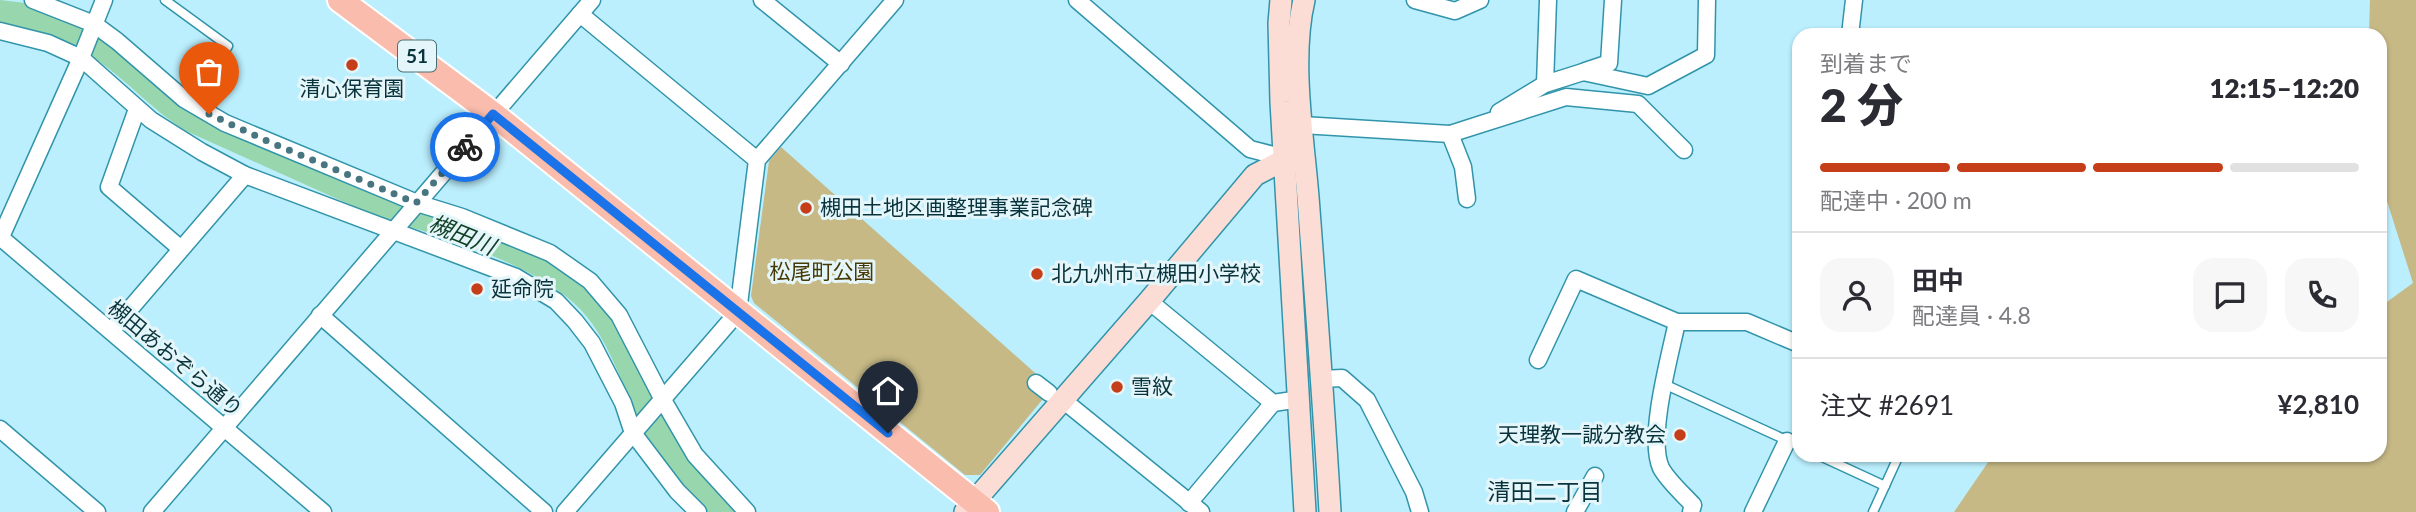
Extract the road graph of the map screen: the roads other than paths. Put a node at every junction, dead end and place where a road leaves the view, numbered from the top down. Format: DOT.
graph roads {
  1 [pos="33,0"];
  2 [pos="104,0"];
  3 [pos="165,0"];
  4 [pos="340,0"];
  5 [pos="592,0"];
  6 [pos="762,0"];
  7 [pos="895,0"];
  8 [pos="1077,0"];
  9 [pos="1282,0"];
  10 [pos="1304,0"];
  11 [pos="1415,0"];
  12 [pos="1480,0"];
  13 [pos="1548,0"];
  14 [pos="1613,0"];
  15 [pos="1707,0"];
  16 [pos="1853,0"];
  17 [pos="580,14"];
  18 [pos="94,24"];
  19 [pos="1851,28"];
  20 [pos="0,30"];
  21 [pos="81,58"];
  22 [pos="841,64"];
  23 [pos="1583,72"];
  24 [pos="1545,84"];
  25 [pos="194,105"];
  26 [pos="137,109"];
  27 [pos="493,114"];
  28 [pos="1479,124"];
  29 [pos="1302,125"];
  30 [pos="1450,134"];
  31 [pos="1684,150"];
  32 [pos="1295,154"];
  33 [pos="757,160"];
  34 [pos="245,175"];
  35 [pos="1467,199"];
  36 [pos="416,203"];
  37 [pos="391,231"];
  38 [pos="0,238"];
  39 [pos="181,249"];
  40 [pos="1149,302"];
  41 [pos="738,312"];
  42 [pos="320,315"];
  43 [pos="1676,322"];
  44 [pos="110,331"];
  45 [pos="1792,341"];
  46 [pos="1538,360"];
  47 [pos="1322,379"];
  48 [pos="1664,384"];
  49 [pos="1049,392"];
  50 [pos="1300,399"];
  51 [pos="660,403"];
  52 [pos="1273,403"];
  53 [pos="224,428"];
  54 [pos="0,429"];
  55 [pos="636,430"];
  56 [pos="1792,443"];
  57 [pos="1792,445"];
  58 [pos="1833,462"];
  59 [pos="1896,462"];
  60 [pos="1595,477"];
  61 [pos="1885,486"];
  62 [pos="1195,507"];
  63 [pos="975,509"];
  64 [pos="97,512"];
  65 [pos="152,512"];
  66 [pos="323,512"];
  67 [pos="544,512"];
  68 [pos="565,512"];
  69 [pos="698,512"];
  70 [pos="747,512"];
  71 [pos="1305,512"];
  72 [pos="1330,512"];
  73 [pos="1420,512"];
  74 [pos="1575,512"];
  75 [pos="1691,512"];
  76 [pos="1753,512"];
  77 [pos="1873,512"];
  1 -- 18 [label="street"];
  2 -- 18 [label="street"];
  3 -- 25 [label="lane"];
  4 -- 27 [label="main road, 51"];
  5 -- 17 [label="street"];
  6 -- 22 [label="street"];
  7 -- 22 [label="street"];
  8 -- 32 [label="street"];
  9 -- 32 [label="street"];
  10 -- 29 [label="street"];
  11 -- 12 [label="street"];
  13 -- 24 [label="street"];
  14 -- 23 [label="street"];
  15 -- 23 [label="street"];
  16 -- 19 [label="street"];
  17 -- 27 [label="street"];
  17 -- 33 [label="street"];
  18 -- 21 [label="street"];
  18 -- 25 [label="street"];
  20 -- 21 [label="street"];
  21 -- 26 [label="street"];
  21 -- 38 [label="street"];
  22 -- 33 [label="street"];
  23 -- 24 [label="street"];
  24 -- 28 [label="street"];
  25 -- 36 [label="street"];
  26 -- 34 [label="street"];
  26 -- 39 [label="street"];
  27 -- 36 [label="street"];
  27 -- 41 [label="main road, 51"];
  28 -- 30 [label="street"];
  28 -- 31 [label="street"];
  29 -- 30 [label="street"];
  29 -- 32 [label="street"];
  30 -- 35 [label="street"];
  32 -- 40 [label="street"];
  32 -- 47 [label="street"];
  32 -- 50 [label="street"];
  33 -- 41 [label="street"];
  34 -- 37 [label="street"];
  34 -- 39 [label="street"];
  36 -- 37 [label="street"];
  36 -- 51 [label="street"];
  37 -- 42 [label="street"];
  37 -- 55 [label="street"];
  38 -- 44 [label="street, 槻田あおぞら通り"];
  39 -- 44 [label="street"];
  40 -- 49 [label="street"];
  40 -- 52 [label="street"];
  41 -- 51 [label="street"];
  41 -- 63 [label="main road, 51"];
  42 -- 53 [label="street"];
  42 -- 67 [label="street"];
  43 -- 45 [label="street"];
  43 -- 46 [label="street"];
  43 -- 48 [label="street"];
  44 -- 53 [label="street, 槻田あおぞら通り"];
  47 -- 72 [label="street"];
  47 -- 73 [label="street"];
  48 -- 56 [label="lane"];
  48 -- 75 [label="street"];
  49 -- 62 [label="street"];
  49 -- 63 [label="street"];
  50 -- 52 [label="street"];
  50 -- 71 [label="street"];
  51 -- 55 [label="street"];
  51 -- 70 [label="street"];
  52 -- 62 [label="street"];
  53 -- 65 [label="street"];
  53 -- 66 [label="street, 槻田あおぞら通り"];
  54 -- 64 [label="street"];
  55 -- 68 [label="street"];
  55 -- 69 [label="street"];
  57 -- 76 [label="street"];
  58 -- 61 [label="lane"];
  59 -- 61 [label="lane"];
  60 -- 74 [label="street"];
  61 -- 77 [label="lane"];
}
